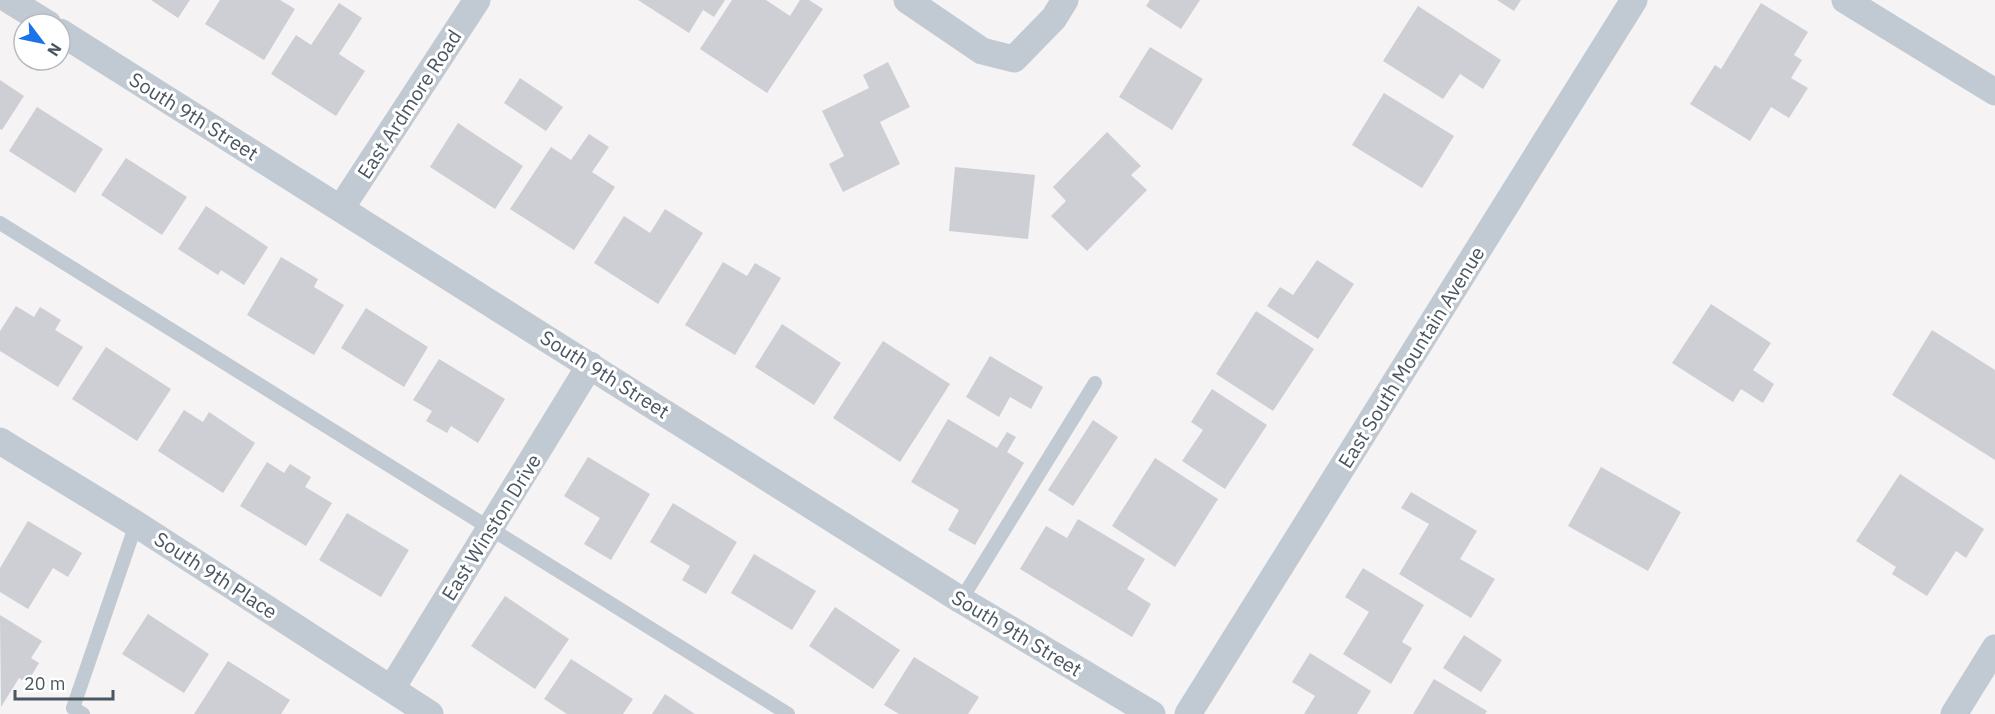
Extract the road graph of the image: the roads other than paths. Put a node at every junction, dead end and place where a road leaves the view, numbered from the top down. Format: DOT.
graph roads {
  1 [pos="9,0"];
  2 [pos="477,0"];
  3 [pos="908,0"];
  4 [pos="1065,0"];
  5 [pos="1634,0"];
  6 [pos="1845,0"];
  7 [pos="28,12"];
  8 [pos="72,40"];
  9 [pos="1995,92"];
  10 [pos="341,208"];
  11 [pos="0,223"];
  12 [pos="590,365"];
  13 [pos="1095,383"];
  14 [pos="0,441"];
  15 [pos="136,524"];
  16 [pos="490,528"];
  17 [pos="961,600"];
  18 [pos="1995,648"];
  19 [pos="392,688"];
  20 [pos="83,714"];
  21 [pos="430,714"];
  22 [pos="788,714"];
  23 [pos="1152,714"];
  24 [pos="1188,714"];
  25 [pos="1954,714"];
  1 -- 7 [label="street"];
  2 -- 10 [label="street, East Ardmore Road"];
  3 -- 4 [label="street"];
  5 -- 24 [label="street, East South Mountain Avenue"];
  6 -- 9 [label="street"];
  8 -- 10 [label="street, South 9th Street"];
  10 -- 12 [label="street, South 9th Street"];
  11 -- 16 [label="lane"];
  12 -- 16 [label="street, East Winston Drive"];
  12 -- 17 [label="street, South 9th Street"];
  13 -- 17 [label="lane"];
  14 -- 15 [label="street, South 9th Place"];
  15 -- 19 [label="street, South 9th Place"];
  15 -- 20 [label="lane"];
  16 -- 19 [label="street, East Winston Drive"];
  16 -- 22 [label="lane"];
  17 -- 23 [label="street, South 9th Street"];
  18 -- 25 [label="street"];
  19 -- 21 [label="street, South 9th Place"];
}
